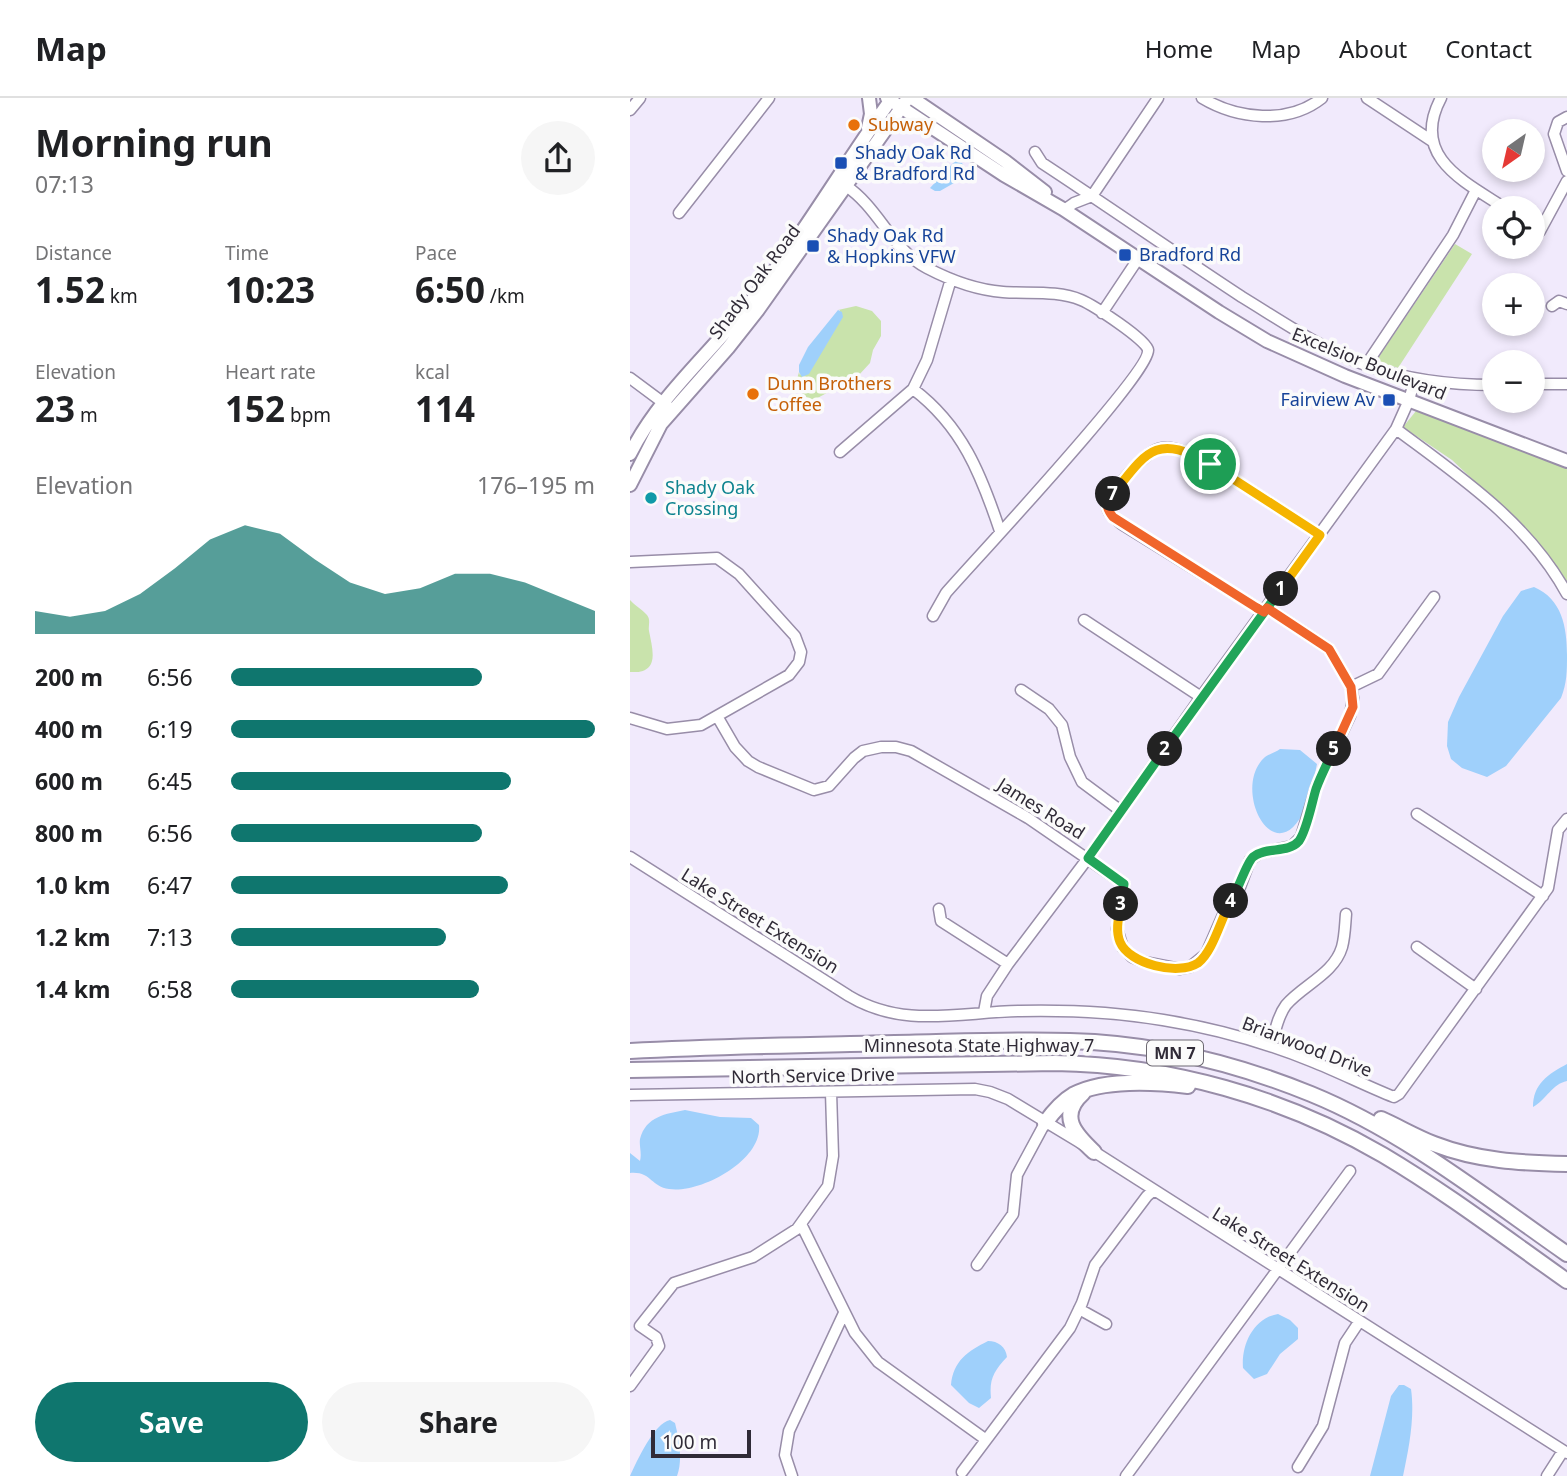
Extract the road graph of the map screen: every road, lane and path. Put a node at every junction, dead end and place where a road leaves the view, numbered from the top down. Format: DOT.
graph roads {
  1 [pos="640,98"];
  2 [pos="769,98"];
  3 [pos="869,98"];
  4 [pos="929,98"];
  5 [pos="1158,98"];
  6 [pos="1202,98"];
  7 [pos="1322,98"];
  8 [pos="1367,98"];
  9 [pos="1441,98"];
  10 [pos="898,100"];
  11 [pos="630,110"];
  12 [pos="1567,117"];
  13 [pos="933,128"];
  14 [pos="867,132"];
  15 [pos="881,137"];
  16 [pos="1432,141"];
  17 [pos="1035,152"];
  18 [pos="1005,161"];
  19 [pos="1567,171"];
  20 [pos="1567,181"];
  21 [pos="846,186"];
  22 [pos="1476,190"];
  23 [pos="1092,196"];
  24 [pos="1485,196"];
  25 [pos="1063,210"];
  26 [pos="679,214"];
  27 [pos="1545,222"];
  28 [pos="1138,259"];
  29 [pos="951,279"];
  30 [pos="1567,304"];
  31 [pos="1552,306"];
  32 [pos="1102,313"];
  33 [pos="1366,365"];
  34 [pos="630,378"];
  35 [pos="1415,379"];
  36 [pos="1482,384"];
  37 [pos="1545,384"];
  38 [pos="1567,384"];
  39 [pos="913,388"];
  40 [pos="1409,400"];
  41 [pos="668,406"];
  42 [pos="1395,429"];
  43 [pos="840,452"];
  44 [pos="630,454"];
  45 [pos="1567,461"];
  46 [pos="630,485"];
  47 [pos="1000,531"];
  48 [pos="1320,535"];
  49 [pos="630,562"];
  50 [pos="1567,594"];
  51 [pos="1434,597"];
  52 [pos="1265,610"];
  53 [pos="933,617"];
  54 [pos="1084,621"];
  55 [pos="1351,687"];
  56 [pos="1021,690"];
  57 [pos="1201,697"];
  58 [pos="718,716"];
  59 [pos="630,718"];
  60 [pos="1121,811"];
  61 [pos="1417,814"];
  62 [pos="1567,819"];
  63 [pos="630,856"];
  64 [pos="1088,858"];
  65 [pos="1543,896"];
  66 [pos="939,909"];
  67 [pos="1346,914"];
  68 [pos="1417,947"];
  69 [pos="1008,964"];
  70 [pos="1476,989"];
  71 [pos="876,1009"];
  72 [pos="984,1012"];
  73 [pos="1271,1046"];
  74 [pos="630,1051"];
  75 [pos="630,1070"];
  76 [pos="1270,1078"];
  77 [pos="1088,1090"];
  78 [pos="831,1092"];
  79 [pos="997,1094"];
  80 [pos="630,1095"];
  81 [pos="1262,1100"];
  82 [pos="1045,1123"];
  83 [pos="1094,1152"];
  84 [pos="1567,1164"];
  85 [pos="1350,1171"];
  86 [pos="1153,1191"];
  87 [pos="801,1224"];
  88 [pos="1567,1254"];
  89 [pos="977,1265"];
  90 [pos="1277,1269"];
  91 [pos="1567,1281"];
  92 [pos="1080,1309"];
  93 [pos="844,1312"];
  94 [pos="1359,1322"];
  95 [pos="1106,1324"];
  96 [pos="630,1387"];
  97 [pos="985,1439"];
  98 [pos="1565,1452"];
  99 [pos="1298,1467"];
  100 [pos="962,1472"];
  101 [pos="792,1476"];
  102 [pos="1126,1476"];
  103 [pos="1547,1476"];
  1 -- 11 [label="street"];
  2 -- 26 [label="street"];
  3 -- 14 [label="main road"];
  4 -- 18 [label="main road"];
  5 -- 23 [label="street"];
  6 -- 7 [label="street"];
  8 -- 16 [label="street"];
  9 -- 16 [label="street"];
  10 -- 13 [label="main road, Excelsior Boulevard"];
  10 -- 14 [label="main road, Shady Oak Road"];
  10 -- 15 [label="main road, Shady Oak Road"];
  10 -- 18 [label="main road, Excelsior Boulevard"];
  12 -- 19 [label="street"];
  13 -- 15 [label="main road"];
  13 -- 25 [label="main road, Excelsior Boulevard"];
  14 -- 41 [label="main road, Shady Oak Road"];
  15 -- 21 [label="main road, Shady Oak Road"];
  16 -- 22 [label="street"];
  17 -- 23 [label="street"];
  18 -- 25 [label="main road, Excelsior Boulevard"];
  20 -- 27 [label="street"];
  21 -- 29 [label="street"];
  21 -- 41 [label="main road, Shady Oak Road"];
  22 -- 24 [label="street"];
  22 -- 33 [label="street"];
  23 -- 25 [label="street"];
  23 -- 33 [label="street"];
  25 -- 28 [label="main road, Excelsior Boulevard"];
  28 -- 32 [label="street"];
  28 -- 40 [label="main road, Excelsior Boulevard"];
  29 -- 32 [label="street"];
  29 -- 39 [label="street"];
  30 -- 31 [label="street"];
  32 -- 47 [label="street"];
  33 -- 35 [label="street"];
  34 -- 41 [label="street"];
  35 -- 36 [label="street"];
  35 -- 40 [label="street"];
  37 -- 38 [label="street"];
  39 -- 43 [label="street"];
  39 -- 47 [label="street"];
  40 -- 42 [label="street"];
  40 -- 45 [label="main road, Excelsior Boulevard"];
  41 -- 44 [label="main road, Shady Oak Road"];
  41 -- 46 [label="main road, Shady Oak Road"];
  42 -- 48 [label="street"];
  42 -- 50 [label="street"];
  47 -- 53 [label="street"];
  48 -- 52 [label="street"];
  48 -- 52 [label="street"];
  49 -- 58 [label="street"];
  51 -- 55 [label="street"];
  52 -- 55 [label="street"];
  52 -- 57 [label="street"];
  54 -- 57 [label="street"];
  55 -- 64 [label="street, James Road"];
  56 -- 60 [label="street"];
  57 -- 60 [label="street"];
  58 -- 59 [label="street"];
  58 -- 64 [label="street, James Road"];
  60 -- 64 [label="street"];
  61 -- 65 [label="street"];
  62 -- 65 [label="street, Briarwood Drive"];
  63 -- 71 [label="street, Lake Street Extension"];
  64 -- 69 [label="street"];
  65 -- 70 [label="street, Briarwood Drive"];
  66 -- 69 [label="street"];
  67 -- 73 [label="street"];
  68 -- 70 [label="street"];
  69 -- 72 [label="street"];
  70 -- 73 [label="street, Briarwood Drive"];
  71 -- 72 [label="street, Briarwood Drive"];
  72 -- 73 [label="street, Briarwood Drive"];
  74 -- 76 [label="highway, Minnesota State Highway 7 / MN 7"];
  75 -- 81 [label="highway, Minnesota State Highway 7 / MN 7"];
  76 -- 84 [label="highway"];
  76 -- 88 [label="highway, Minnesota State Highway 7 / MN 7"];
  77 -- 81 [label="highway"];
  77 -- 82 [label="highway"];
  77 -- 83 [label="highway"];
  78 -- 79 [label="street, North Service Drive"];
  78 -- 80 [label="street, North Service Drive"];
  78 -- 87 [label="street"];
  79 -- 82 [label="street, Lake Street Extension"];
  81 -- 91 [label="highway, Minnesota State Highway 7 / MN 7"];
  82 -- 83 [label="street, Lake Street Extension"];
  82 -- 89 [label="street"];
  83 -- 86 [label="street, Lake Street Extension"];
  85 -- 90 [label="street"];
  86 -- 90 [label="street, Lake Street Extension"];
  86 -- 92 [label="street"];
  87 -- 93 [label="street"];
  87 -- 96 [label="street"];
  90 -- 94 [label="street, Lake Street Extension"];
  90 -- 102 [label="street"];
  92 -- 95 [label="street"];
  92 -- 97 [label="street"];
  93 -- 97 [label="street"];
  93 -- 101 [label="street"];
  94 -- 98 [label="street, Lake Street Extension"];
  94 -- 99 [label="street"];
  97 -- 100 [label="street"];
  98 -- 103 [label="street"];
}
